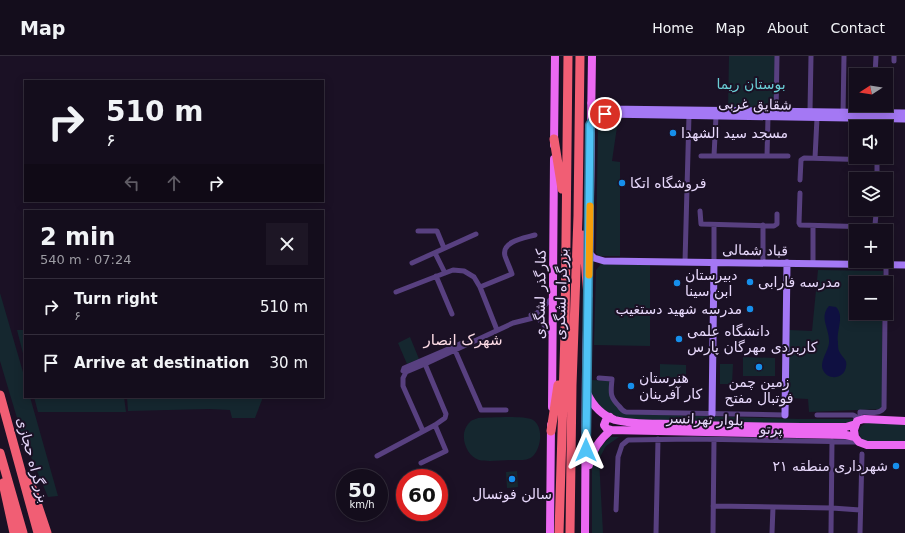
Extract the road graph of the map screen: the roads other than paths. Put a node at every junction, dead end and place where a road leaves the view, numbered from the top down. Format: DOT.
graph roads {
  1 [pos="568,56"];
  2 [pos="580,56"];
  3 [pos="592,56"];
  4 [pos="777,56"];
  5 [pos="811,56"];
  6 [pos="844,56"];
  7 [pos="876,56"];
  8 [pos="555,57"];
  9 [pos="875,68"];
  10 [pos="591,103"];
  11 [pos="605,111"];
  12 [pos="893,111"];
  13 [pos="669,112"];
  14 [pos="810,112"];
  15 [pos="859,112"];
  16 [pos="905,113"];
  17 [pos="776,114"];
  18 [pos="689,115"];
  19 [pos="843,115"];
  20 [pos="716,116"];
  21 [pos="768,117"];
  22 [pos="817,118"];
  23 [pos="867,119"];
  24 [pos="905,120"];
  25 [pos="590,125"];
  26 [pos="554,139"];
  27 [pos="701,156"];
  28 [pos="714,156"];
  29 [pos="767,156"];
  30 [pos="788,156"];
  31 [pos="815,158"];
  32 [pos="849,158"];
  33 [pos="876,164"];
  34 [pos="579,171"];
  35 [pos="877,172"];
  36 [pos="800,180"];
  37 [pos="800,193"];
  38 [pos="700,212"];
  39 [pos="777,214"];
  40 [pos="566,218"];
  41 [pos="714,225"];
  42 [pos="763,225"];
  43 [pos="813,226"];
  44 [pos="849,228"];
  45 [pos="418,232"];
  46 [pos="476,234"];
  47 [pos="535,235"];
  48 [pos="444,248"];
  49 [pos="435,253"];
  50 [pos="590,254"];
  51 [pos="604,261"];
  52 [pos="685,262"];
  53 [pos="714,262"];
  54 [pos="412,263"];
  55 [pos="763,263"];
  56 [pos="849,263"];
  57 [pos="787,264"];
  58 [pos="813,264"];
  59 [pos="893,265"];
  60 [pos="905,265"];
  61 [pos="589,271"];
  62 [pos="445,273"];
  63 [pos="436,276"];
  64 [pos="480,287"];
  65 [pos="396,292"];
  66 [pos="588,296"];
  67 [pos="553,297"];
  68 [pos="452,314"];
  69 [pos="885,320"];
  70 [pos="497,329"];
  71 [pos="565,332"];
  72 [pos="552,334"];
  73 [pos="454,348"];
  74 [pos="425,364"];
  75 [pos="406,372"];
  76 [pos="600,378"];
  77 [pos="586,392"];
  78 [pos="0,395"];
  79 [pos="506,410"];
  80 [pos="712,414"];
  81 [pos="785,415"];
  82 [pos="817,415"];
  83 [pos="610,418"];
  84 [pos="905,421"];
  85 [pos="858,422"];
  86 [pos="9,425"];
  87 [pos="435,426"];
  88 [pos="611,430"];
  89 [pos="423,431"];
  90 [pos="551,431"];
  91 [pos="680,432"];
  92 [pos="658,439"];
  93 [pos="693,439"];
  94 [pos="857,439"];
  95 [pos="714,440"];
  96 [pos="832,441"];
  97 [pos="905,445"];
  98 [pos="0,453"];
  99 [pos="862,454"];
  100 [pos="377,456"];
  101 [pos="421,463"];
  102 [pos="0,468"];
  103 [pos="586,480"];
  104 [pos="713,506"];
  105 [pos="773,507"];
  106 [pos="832,508"];
  107 [pos="616,510"];
  108 [pos="860,510"];
  109 [pos="14,533"];
  110 [pos="23,533"];
  111 [pos="38,533"];
  112 [pos="47,533"];
  113 [pos="550,533"];
  114 [pos="559,533"];
  115 [pos="570,533"];
  116 [pos="585,533"];
  117 [pos="656,533"];
  118 [pos="713,533"];
  119 [pos="772,533"];
  120 [pos="831,533"];
  121 [pos="860,533"];
  1 -- 40 [label="highway, بزرگراه لشگری"];
  2 -- 34 [label="highway, بزرگراه لشگری"];
  3 -- 10 [label="main road"];
  4 -- 17 [label="street"];
  5 -- 14 [label="street"];
  6 -- 19 [label="street"];
  7 -- 9 [label="street"];
  8 -- 26 [label="main road, کنارگذر لشگری"];
  10 -- 11 [label="street"];
  10 -- 25 [label="main road"];
  11 -- 13 [label="street, شقایق غربی"];
  11 -- 25 [label="street"];
  12 -- 16 [label="street, شقایق غربی"];
  13 -- 17 [label="street, شقایق غربی"];
  13 -- 18 [label="street, شقایق غربی"];
  14 -- 17 [label="street, شقایق غربی"];
  14 -- 19 [label="street, شقایق غربی"];
  15 -- 19 [label="street, شقایق غربی"];
  17 -- 21 [label="street, شقایق غربی"];
  17 -- 22 [label="street, شقایق غربی"];
  18 -- 20 [label="street, شقایق غربی"];
  18 -- 52 [label="street"];
  19 -- 22 [label="street, شقایق غربی"];
  19 -- 23 [label="street, شقایق غربی"];
  20 -- 21 [label="street, شقایق غربی"];
  20 -- 28 [label="street"];
  21 -- 29 [label="street"];
  22 -- 31 [label="street"];
  23 -- 24 [label="street, شقایق غربی"];
  25 -- 50 [label="main road"];
  26 -- 40 [label="highway"];
  26 -- 67 [label="main road, کنارگذر لشگری"];
  27 -- 28 [label="street"];
  28 -- 29 [label="street"];
  29 -- 30 [label="street"];
  31 -- 32 [label="street"];
  31 -- 36 [label="street"];
  33 -- 35 [label="street"];
  34 -- 66 [label="highway"];
  34 -- 115 [label="highway, بزرگراه لشگری"];
  37 -- 43 [label="street"];
  38 -- 41 [label="street"];
  39 -- 42 [label="street"];
  40 -- 71 [label="highway, بزرگراه لشگری"];
  41 -- 42 [label="street"];
  41 -- 53 [label="street"];
  42 -- 55 [label="street"];
  43 -- 44 [label="street"];
  43 -- 58 [label="street"];
  45 -- 48 [label="street"];
  46 -- 48 [label="street"];
  47 -- 64 [label="street"];
  48 -- 49 [label="street"];
  49 -- 54 [label="street"];
  49 -- 62 [label="street"];
  50 -- 51 [label="street"];
  50 -- 61 [label="main road"];
  51 -- 52 [label="street, قباد شمالی"];
  51 -- 61 [label="street"];
  52 -- 53 [label="street, قباد شمالی"];
  53 -- 55 [label="street, قباد شمالی"];
  53 -- 80 [label="street"];
  55 -- 57 [label="street, قباد شمالی"];
  56 -- 58 [label="street, قباد شمالی"];
  57 -- 58 [label="street, قباد شمالی"];
  57 -- 81 [label="street"];
  59 -- 60 [label="street, قباد شمالی"];
  61 -- 66 [label="main road"];
  62 -- 63 [label="street"];
  62 -- 64 [label="street"];
  63 -- 65 [label="street"];
  63 -- 68 [label="street"];
  64 -- 70 [label="street"];
  66 -- 77 [label="main road"];
  67 -- 70 [label="street"];
  67 -- 72 [label="main road, کنارگذر لشگری"];
  69 -- 85 [label="street"];
  70 -- 72 [label="street"];
  70 -- 73 [label="street"];
  71 -- 90 [label="highway"];
  71 -- 114 [label="highway, بزرگراه لشگری"];
  72 -- 90 [label="main road, کنارگذر لشگری"];
  73 -- 74 [label="street"];
  73 -- 75 [label="street"];
  73 -- 79 [label="street"];
  74 -- 75 [label="street"];
  74 -- 87 [label="street"];
  75 -- 89 [label="street"];
  76 -- 80 [label="street"];
  77 -- 83 [label="main road, بلوار تهرانسر"];
  77 -- 103 [label="main road"];
  78 -- 86 [label="highway, بزرگراه حجازی"];
  80 -- 81 [label="street"];
  82 -- 85 [label="street"];
  83 -- 85 [label="main road, بلوار تهرانسر"];
  83 -- 88 [label="main road"];
  84 -- 85 [label="main road, بلوار تهرانسر"];
  85 -- 94 [label="main road"];
  86 -- 111 [label="highway, بزرگراه حجازی"];
  86 -- 112 [label="highway"];
  87 -- 89 [label="street"];
  87 -- 101 [label="street"];
  88 -- 91 [label="main road, بلوار تهرانسر"];
  88 -- 103 [label="main road"];
  89 -- 100 [label="street"];
  90 -- 113 [label="main road, کنارگذر لشگری"];
  91 -- 93 [label="street"];
  91 -- 94 [label="main road, بلوار تهرانسر"];
  92 -- 93 [label="street, پرتو"];
  92 -- 107 [label="street, پرتو"];
  92 -- 117 [label="street"];
  93 -- 95 [label="street, پرتو"];
  94 -- 96 [label="street, پرتو"];
  94 -- 97 [label="main road, بلوار تهرانسر"];
  95 -- 96 [label="street, پرتو"];
  95 -- 104 [label="street"];
  96 -- 106 [label="street"];
  98 -- 110 [label="highway, بزرگراه حجازی"];
  99 -- 108 [label="street"];
  102 -- 109 [label="highway"];
  103 -- 116 [label="main road"];
  104 -- 105 [label="street"];
  104 -- 118 [label="street"];
  105 -- 106 [label="street"];
  105 -- 119 [label="street"];
  106 -- 108 [label="street"];
  106 -- 120 [label="street"];
  108 -- 121 [label="street"];
}
